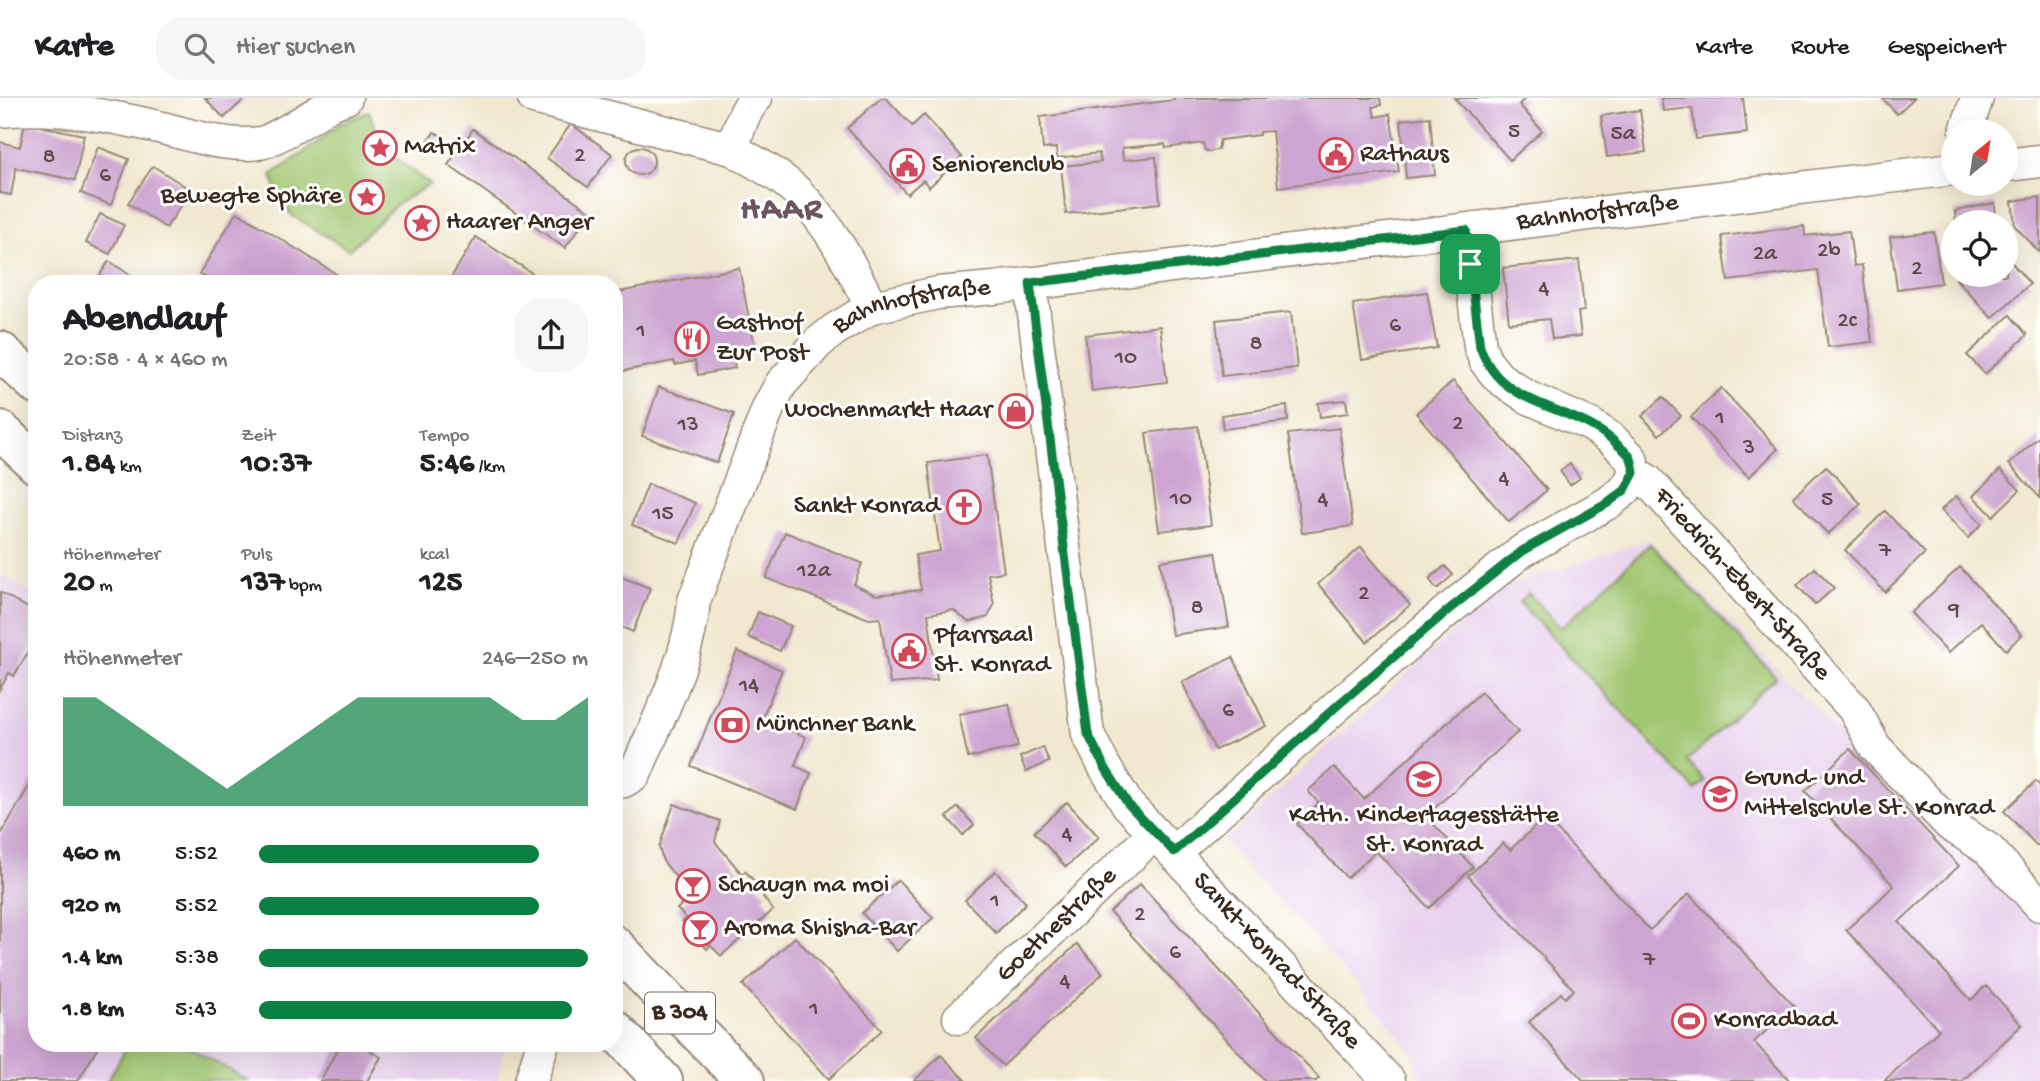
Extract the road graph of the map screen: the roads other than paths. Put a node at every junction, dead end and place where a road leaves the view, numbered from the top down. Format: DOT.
graph roads {
  1 [pos="534,98"];
  2 [pos="756,98"];
  3 [pos="1977,98"];
  4 [pos="338,99"];
  5 [pos="0,111"];
  6 [pos="1970,119"];
  7 [pos="732,149"];
  8 [pos="2040,161"];
  9 [pos="2018,163"];
  10 [pos="1941,171"];
  11 [pos="1466,230"];
  12 [pos="1030,283"];
  13 [pos="872,307"];
  14 [pos="0,351"];
  15 [pos="28,377"];
  16 [pos="0,430"];
  17 [pos="28,456"];
  18 [pos="1634,473"];
  19 [pos="623,786"];
  20 [pos="1164,843"];
  21 [pos="2036,894"];
  22 [pos="623,954"];
  23 [pos="959,1018"];
  24 [pos="623,1039"];
  25 [pos="540,1052"];
  26 [pos="1384,1079"];
  27 [pos="531,1081"];
  28 [pos="663,1081"];
  29 [pos="745,1081"];
  1 -- 7 [label="street"];
  2 -- 7 [label="street"];
  3 -- 6 [label="street"];
  4 -- 5 [label="street"];
  7 -- 13 [label="street"];
  8 -- 9 [label="street"];
  10 -- 11 [label="street, Bahnhofstraße"];
  11 -- 12 [label="street, Bahnhofstraße"];
  11 -- 18 [label="street, Friedrich-Ebert-Straße"];
  12 -- 13 [label="street, Bahnhofstraße"];
  12 -- 20 [label="street, Sankt-Konrad-Straße"];
  13 -- 19 [label="street, Bahnhofstraße"];
  14 -- 15 [label="main road"];
  16 -- 17 [label="main road"];
  18 -- 20 [label="street, Goethestraße"];
  18 -- 21 [label="street, Friedrich-Ebert-Straße"];
  20 -- 23 [label="street, Goethestraße"];
  20 -- 26 [label="street, Sankt-Konrad-Straße"];
  22 -- 29 [label="main road, B 304"];
  24 -- 28 [label="main road, B 304"];
  25 -- 27 [label="street"];
}
